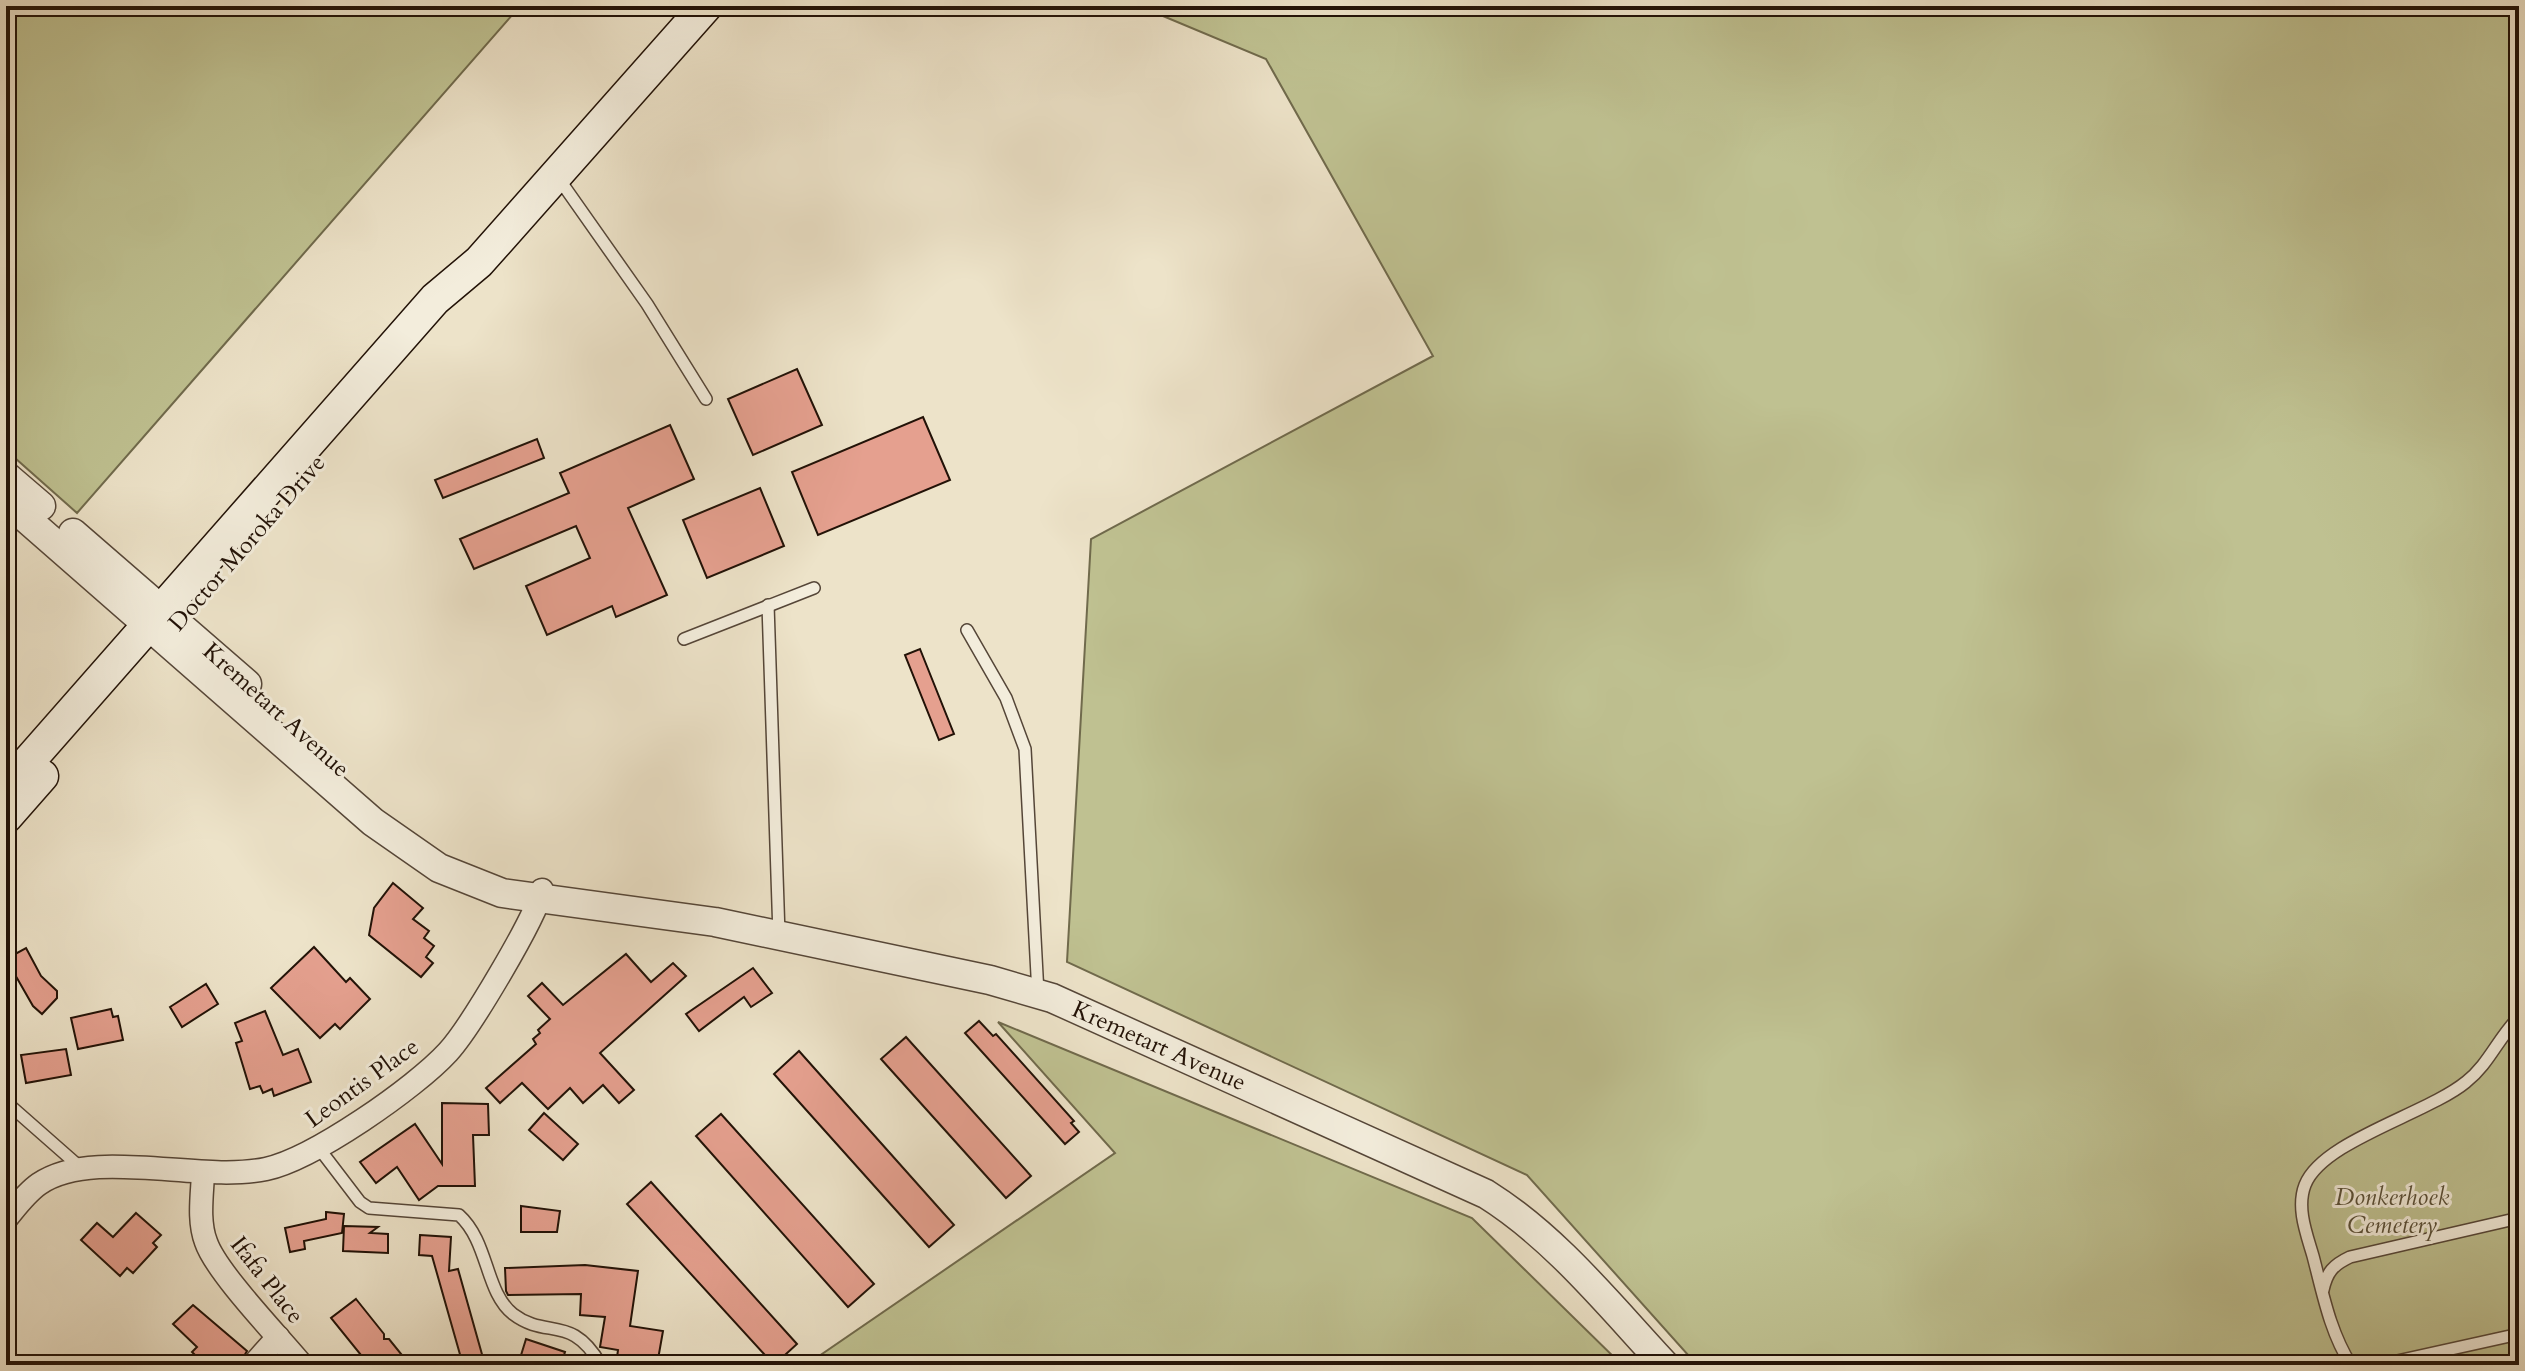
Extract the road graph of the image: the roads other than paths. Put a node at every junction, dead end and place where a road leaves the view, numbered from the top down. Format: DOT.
graph roads {
  1 [pos="706,6"];
  2 [pos="556,176"];
  3 [pos="479,262"];
  4 [pos="405,333"];
  5 [pos="706,399"];
  6 [pos="326,402"];
  7 [pos="266,471"];
  8 [pos="6,476"];
  9 [pos="6,501"];
  10 [pos="231,531"];
  11 [pos="814,588"];
  12 [pos="768,605"];
  13 [pos="164,623"];
  14 [pos="967,630"];
  15 [pos="684,639"];
  16 [pos="6,787"];
  17 [pos="6,817"];
  18 [pos="541,895"];
  19 [pos="779,936"];
  20 [pos="1038,994"];
  21 [pos="2519,1017"];
  22 [pos="6,1102"];
  23 [pos="318,1147"];
  24 [pos="81,1168"];
  25 [pos="203,1174"];
  26 [pos="2519,1218"];
  27 [pos="6,1219"];
  28 [pos="2322,1292"];
  29 [pos="2519,1334"];
  30 [pos="278,1337"];
  31 [pos="253,1365"];
  32 [pos="302,1365"];
  33 [pos="601,1365"];
  34 [pos="1665,1365"];
  35 [pos="2351,1365"];
  36 [pos="2379,1365"];
  1 -- 2 [label="main road, Doctor Moroka Drive"];
  2 -- 3 [label="main road, Doctor Moroka Drive"];
  2 -- 5 [label="lane"];
  3 -- 4 [label="main road, Doctor Moroka Drive"];
  3 -- 13 [label="main road, Doctor Moroka Drive"];
  4 -- 6 [label="lane"];
  4 -- 10 [label="main road, Doctor Moroka Drive"];
  7 -- 10 [label="lane"];
  8 -- 13 [label="street, Kremetart Avenue"];
  9 -- 13 [label="street, Kremetart Avenue"];
  10 -- 13 [label="main road, Doctor Moroka Drive"];
  11 -- 12 [label="lane"];
  12 -- 15 [label="lane"];
  12 -- 19 [label="lane"];
  13 -- 16 [label="main road, Doctor Moroka Drive"];
  13 -- 17 [label="main road, Doctor Moroka Drive"];
  13 -- 18 [label="street, Kremetart Avenue"];
  14 -- 20 [label="lane"];
  18 -- 19 [label="street, Kremetart Avenue"];
  18 -- 23 [label="street, Leontis Place"];
  19 -- 20 [label="street, Kremetart Avenue"];
  20 -- 34 [label="street, Kremetart Avenue"];
  21 -- 28 [label="lane"];
  22 -- 24 [label="lane"];
  23 -- 25 [label="street, Leontis Place"];
  23 -- 33 [label="lane"];
  24 -- 25 [label="street, Leontis Place"];
  24 -- 27 [label="street, Leontis Place"];
  25 -- 30 [label="street, Ifafa Place"];
  26 -- 28 [label="lane"];
  28 -- 35 [label="lane"];
  29 -- 36 [label="lane"];
  30 -- 31 [label="street"];
  30 -- 32 [label="street, Ifafa Place"];
}
